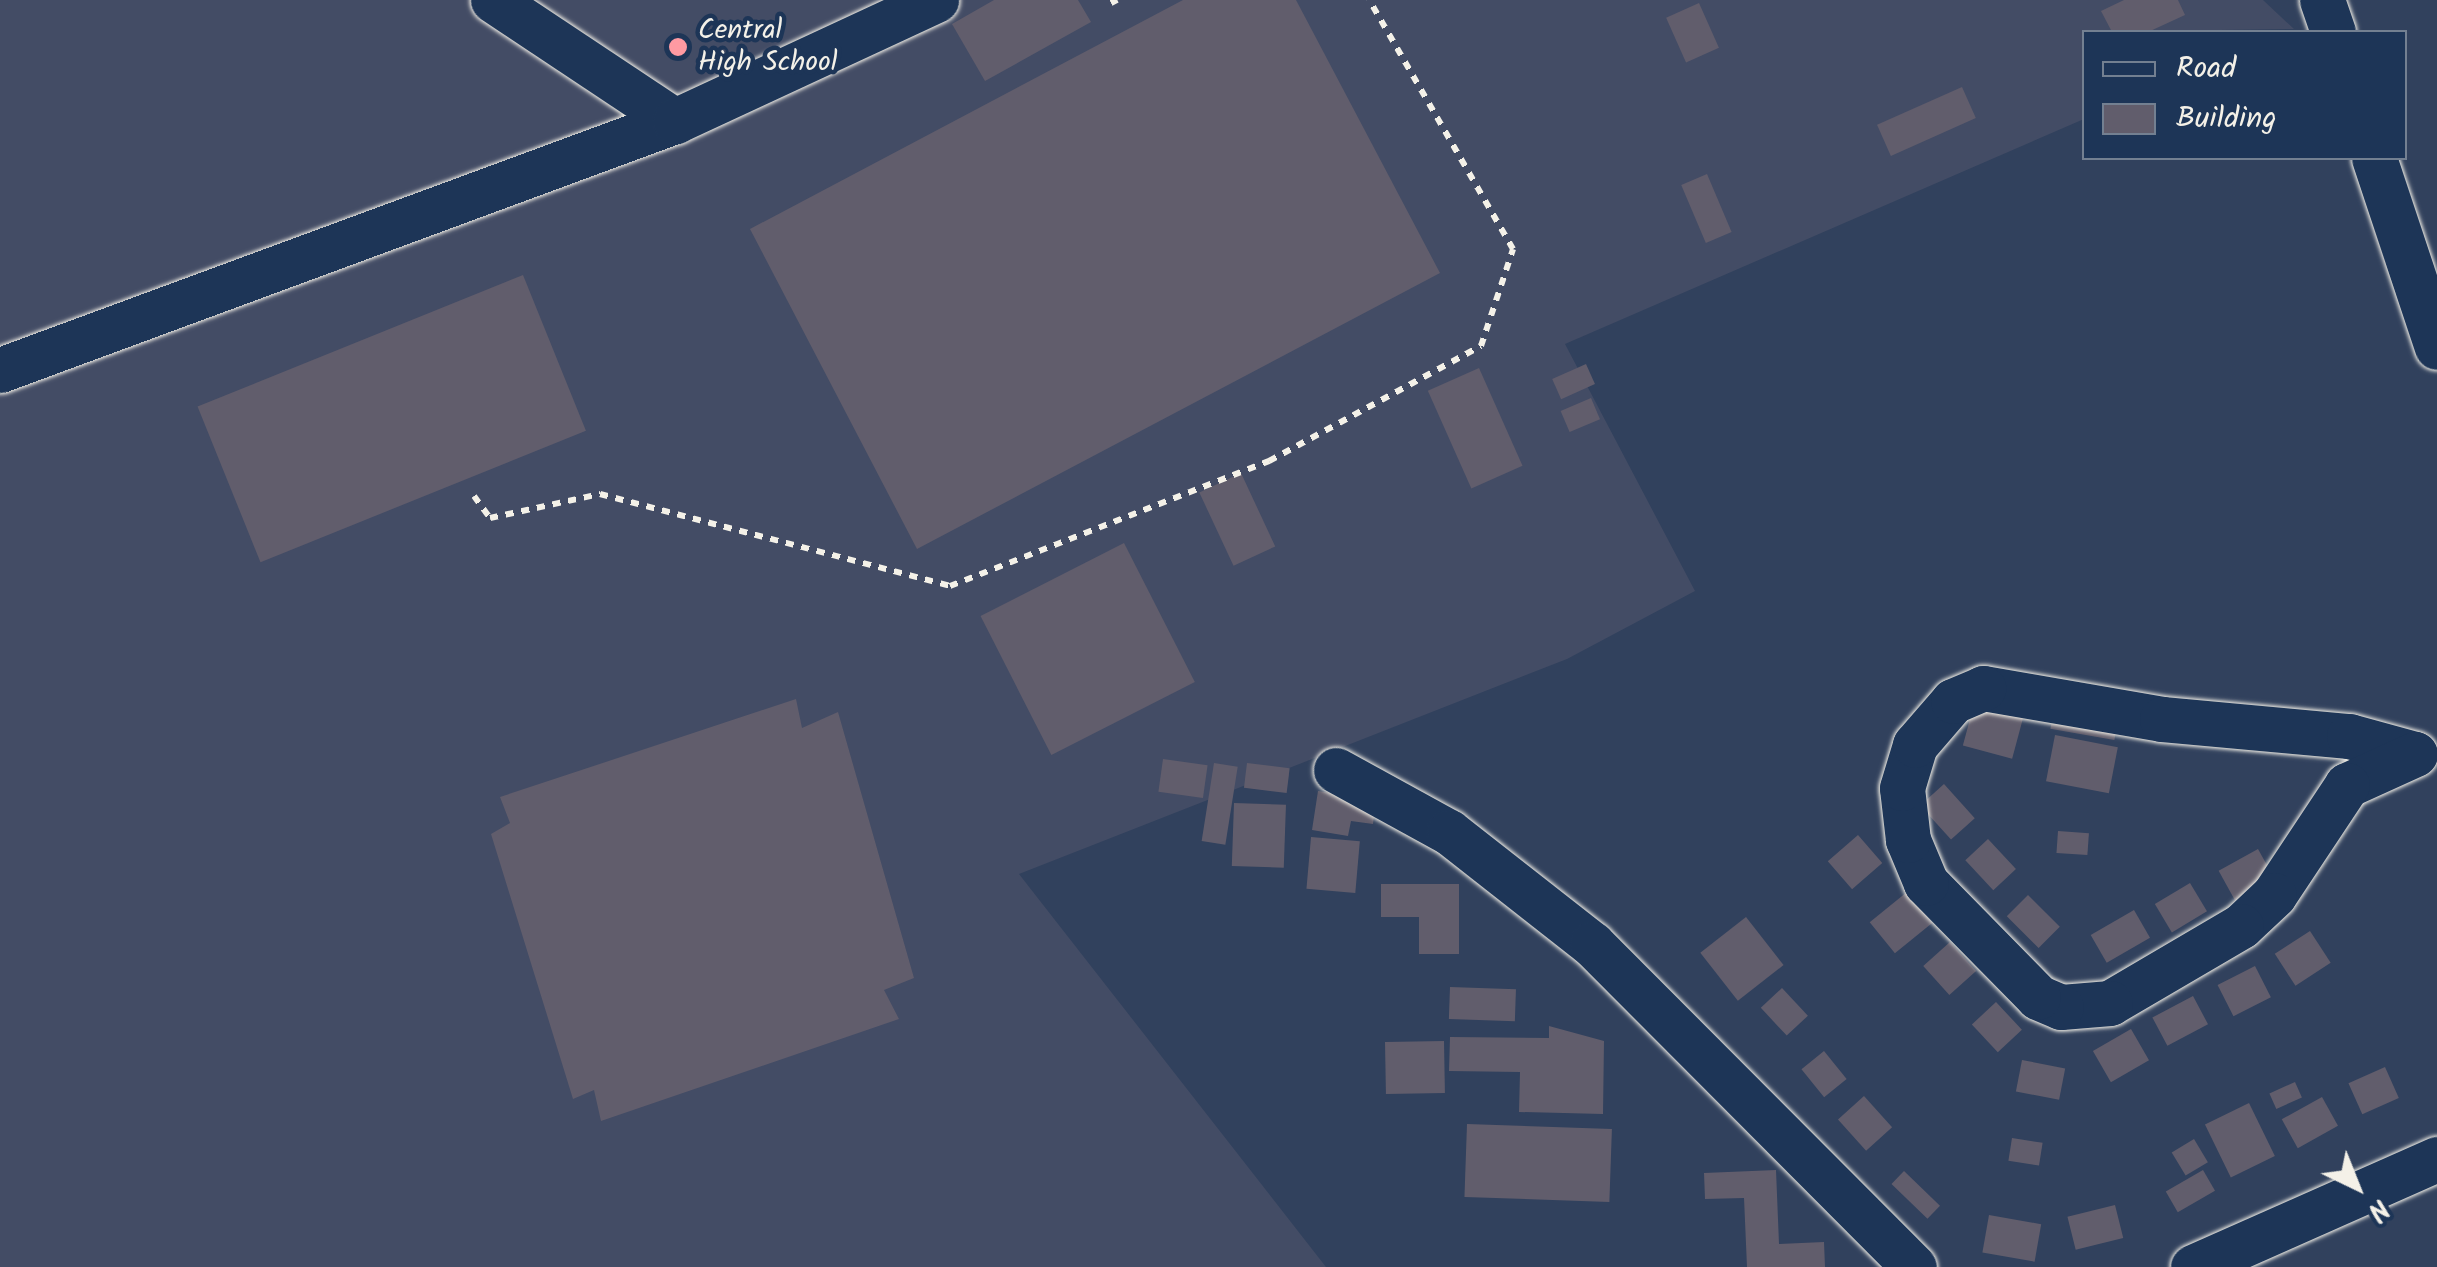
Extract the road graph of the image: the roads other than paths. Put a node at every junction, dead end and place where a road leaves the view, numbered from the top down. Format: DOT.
graph roads {
  1 [pos="493,0"];
  2 [pos="936,0"];
  3 [pos="2322,0"];
  4 [pos="2331,30"];
  5 [pos="675,121"];
  6 [pos="2375,160"];
  7 [pos="2437,347"];
  8 [pos="0,370"];
  9 [pos="2426,757"];
  10 [pos="1336,770"];
  11 [pos="2437,1159"];
  12 [pos="1914,1267"];
  13 [pos="2193,1267"];
  1 -- 5 [label="street"];
  2 -- 5 [label="street"];
  3 -- 4 [label="street"];
  5 -- 8 [label="street"];
  6 -- 7 [label="street"];
  9 -- 9 [label="street"];
  10 -- 12 [label="street"];
  11 -- 13 [label="street"];
}
